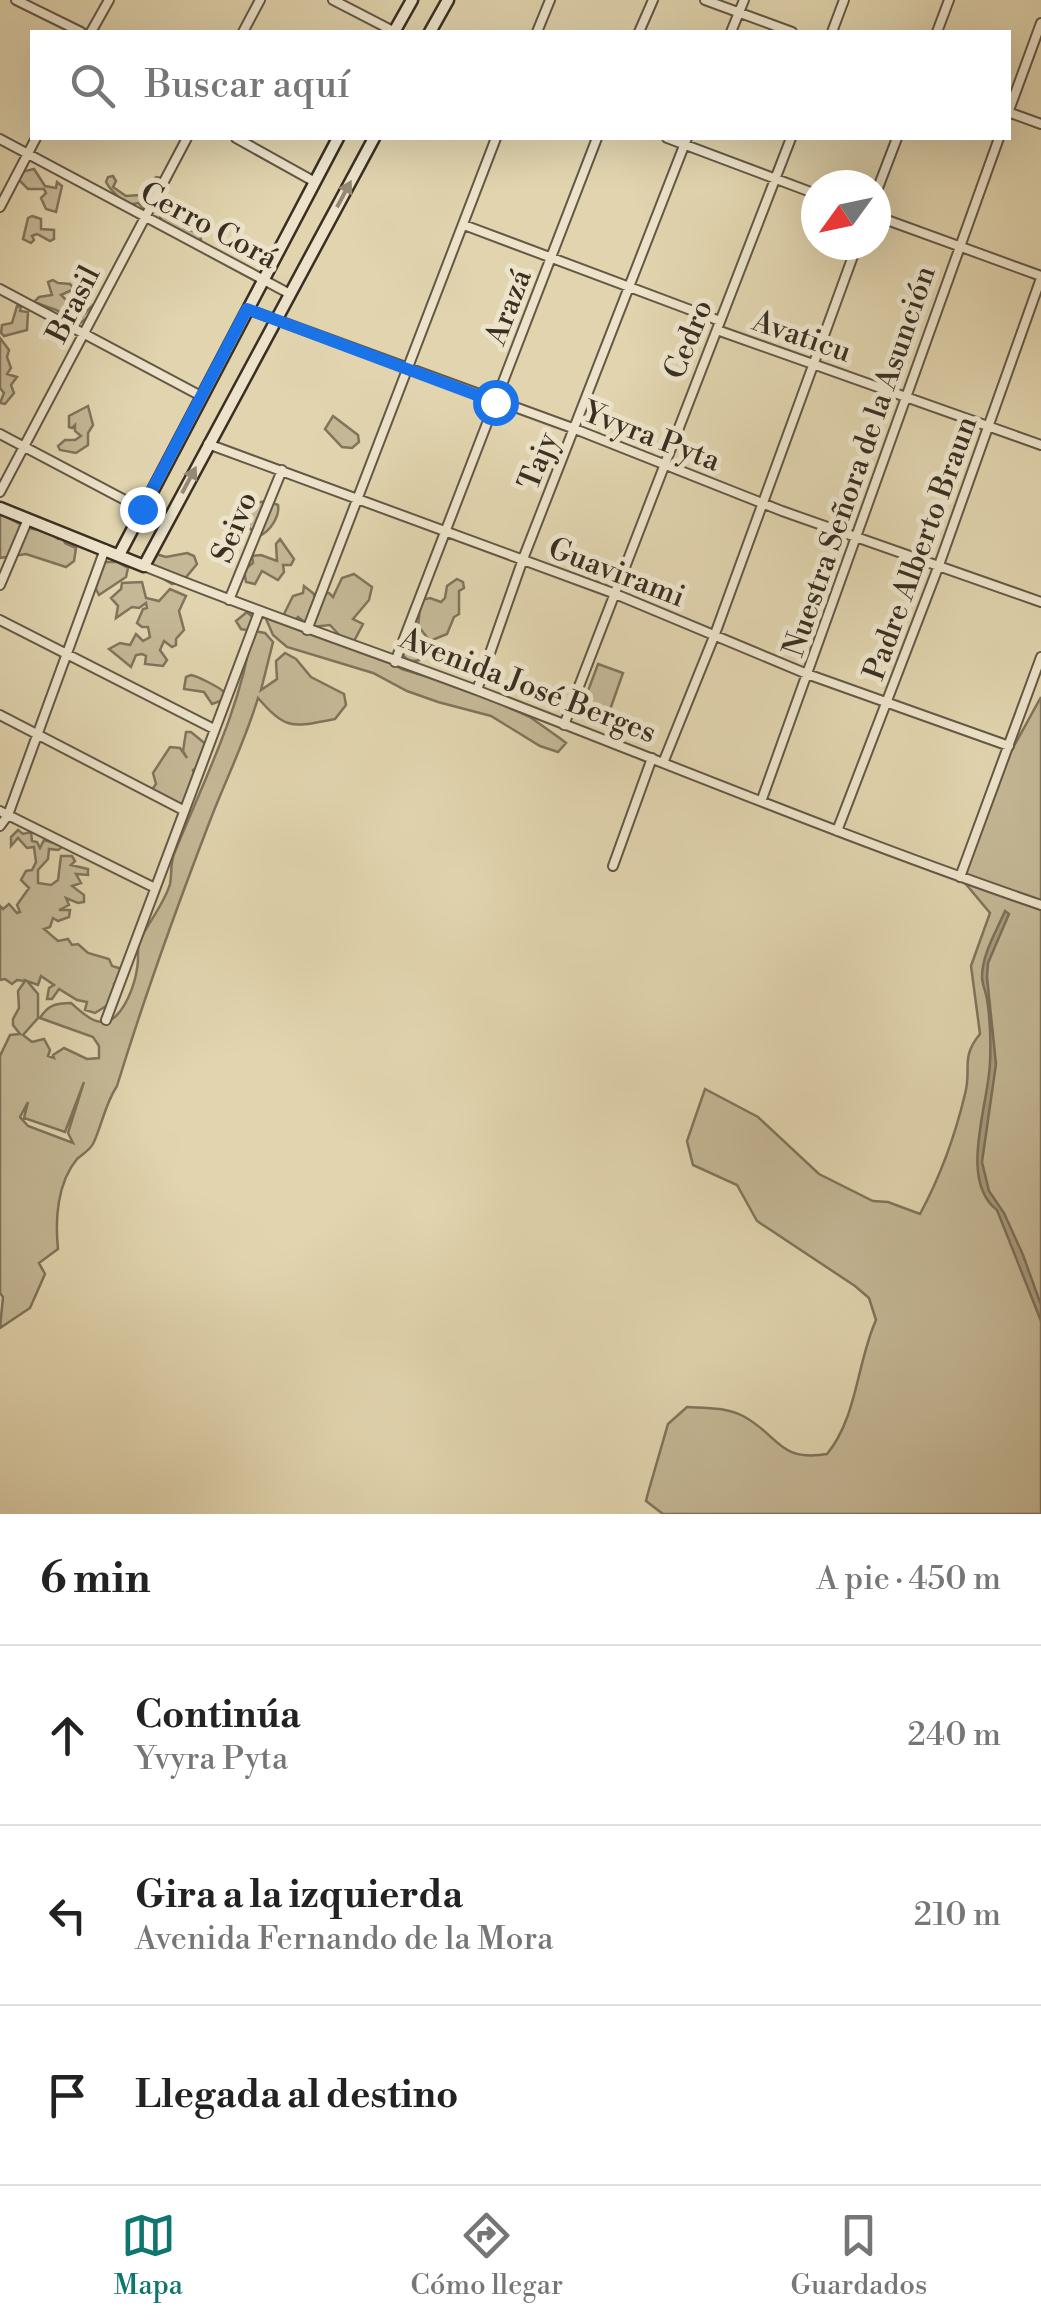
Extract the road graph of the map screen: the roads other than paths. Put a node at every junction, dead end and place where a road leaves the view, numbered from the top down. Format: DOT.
graph roads {
  1 [pos="16,0"];
  2 [pos="110,0"];
  3 [pos="260,0"];
  4 [pos="333,0"];
  5 [pos="412,0"];
  6 [pos="448,0"];
  7 [pos="550,0"];
  8 [pos="653,0"];
  9 [pos="705,0"];
  10 [pos="744,0"];
  11 [pos="844,0"];
  12 [pos="949,0"];
  13 [pos="739,13"];
  14 [pos="1041,23"];
  15 [pos="77,30"];
  16 [pos="92,30"];
  17 [pos="244,30"];
  18 [pos="390,30"];
  19 [pos="395,30"];
  20 [pos="431,30"];
  21 [pos="538,30"];
  22 [pos="640,30"];
  23 [pos="731,30"];
  24 [pos="786,30"];
  25 [pos="833,30"];
  26 [pos="937,30"];
  27 [pos="1011,106"];
  28 [pos="1011,113"];
  29 [pos="1041,124"];
  30 [pos="0,139"];
  31 [pos="35,140"];
  32 [pos="186,140"];
  33 [pos="240,140"];
  34 [pos="337,140"];
  35 [pos="373,140"];
  36 [pos="495,140"];
  37 [pos="596,140"];
  38 [pos="790,140"];
  39 [pos="896,140"];
  40 [pos="998,140"];
  41 [pos="686,141"];
  42 [pos="28,154"];
  43 [pos="885,170"];
  44 [pos="774,178"];
  45 [pos="315,182"];
  46 [pos="801,188"];
  47 [pos="0,208"];
  48 [pos="144,216"];
  49 [pos="891,222"];
  50 [pos="464,226"];
  51 [pos="958,247"];
  52 [pos="552,258"];
  53 [pos="852,260"];
  54 [pos="1041,277"];
  55 [pos="262,280"];
  56 [pos="629,288"];
  57 [pos="0,289"];
  58 [pos="290,294"];
  59 [pos="247,309"];
  60 [pos="276,319"];
  61 [pos="718,325"];
  62 [pos="84,333"];
  63 [pos="814,364"];
  64 [pos="407,369"];
  65 [pos="201,396"];
  66 [pos="906,397"];
  67 [pos="495,402"];
  68 [pos="990,426"];
  69 [pos="575,430"];
  70 [pos="0,434"];
  71 [pos="208,444"];
  72 [pos="1041,445"];
  73 [pos="24,446"];
  74 [pos="663,464"];
  75 [pos="282,470"];
  76 [pos="0,492"];
  77 [pos="357,497"];
  78 [pos="763,504"];
  79 [pos="0,508"];
  80 [pos="142,509"];
  81 [pos="28,520"];
  82 [pos="445,530"];
  83 [pos="857,538"];
  84 [pos="104,550"];
  85 [pos="118,555"];
  86 [pos="523,559"];
  87 [pos="939,565"];
  88 [pos="144,566"];
  89 [pos="0,585"];
  90 [pos="612,593"];
  91 [pos="229,600"];
  92 [pos="1041,602"];
  93 [pos="258,612"];
  94 [pos="0,620"];
  95 [pos="307,630"];
  96 [pos="715,634"];
  97 [pos="67,655"];
  98 [pos="1041,657"];
  99 [pos="396,662"];
  100 [pos="807,674"];
  101 [pos="477,690"];
  102 [pos="886,703"];
  103 [pos="0,715"];
  104 [pos="564,725"];
  105 [pos="214,729"];
  106 [pos="39,735"];
  107 [pos="1009,746"];
  108 [pos="652,758"];
  109 [pos="663,763"];
  110 [pos="762,800"];
  111 [pos="182,810"];
  112 [pos="4,813"];
  113 [pos="0,826"];
  114 [pos="837,831"];
  115 [pos="613,866"];
  116 [pos="960,877"];
  117 [pos="153,887"];
  118 [pos="1041,904"];
  119 [pos="106,1020"];
  1 -- 15 [label="street"];
  2 -- 16 [label="street"];
  3 -- 17 [label="street"];
  4 -- 18 [label="street"];
  5 -- 19 [label="main road"];
  6 -- 20 [label="main road"];
  7 -- 21 [label="street"];
  8 -- 22 [label="street"];
  9 -- 13 [label="street"];
  10 -- 13 [label="street"];
  11 -- 25 [label="street"];
  12 -- 26 [label="street"];
  13 -- 23 [label="street"];
  13 -- 24 [label="street"];
  14 -- 27 [label="street"];
  28 -- 29 [label="street"];
  30 -- 42 [label="street, Cerro Corá"];
  31 -- 42 [label="street"];
  32 -- 48 [label="street, Brasil"];
  33 -- 45 [label="street"];
  34 -- 45 [label="main road"];
  58 -- 35 [label="main road, one-way"];
  36 -- 50 [label="street"];
  37 -- 52 [label="street, Arazá"];
  38 -- 44 [label="street, Cedro"];
  39 -- 43 [label="street"];
  40 -- 51 [label="street, Nuestra Señora de la Asunción"];
  41 -- 44 [label="street"];
  41 -- 56 [label="street, Tajy"];
  42 -- 47 [label="street"];
  42 -- 48 [label="street, Cerro Corá"];
  44 -- 46 [label="street"];
  44 -- 61 [label="street, Cedro"];
  45 -- 55 [label="main road"];
  48 -- 55 [label="street, Cerro Corá"];
  48 -- 62 [label="street, Brasil"];
  49 -- 51 [label="street"];
  50 -- 52 [label="street, Avaticu"];
  50 -- 64 [label="street"];
  51 -- 54 [label="street"];
  51 -- 66 [label="street, Nuestra Señora de la Asunción"];
  52 -- 56 [label="street, Avaticu"];
  52 -- 67 [label="street, Arazá"];
  53 -- 63 [label="street"];
  54 -- 68 [label="street, Padre Alberto Braun"];
  55 -- 58 [label="street, Cerro Corá"];
  55 -- 59 [label="main road"];
  56 -- 61 [label="street, Avaticu"];
  56 -- 69 [label="street, Tajy"];
  57 -- 62 [label="street"];
  58 -- 60 [label="main road"];
  59 -- 60 [label="street, Yvyra Pyta"];
  59 -- 65 [label="main road"];
  60 -- 64 [label="street, Yvyra Pyta"];
  60 -- 71 [label="main road"];
  61 -- 63 [label="street, Avaticu"];
  61 -- 74 [label="street, Cedro"];
  62 -- 65 [label="street"];
  62 -- 73 [label="street, Brasil"];
  63 -- 66 [label="street, Avaticu"];
  63 -- 78 [label="street"];
  64 -- 67 [label="street, Yvyra Pyta"];
  64 -- 77 [label="street"];
  65 -- 80 [label="main road"];
  66 -- 68 [label="street, Avaticu"];
  66 -- 83 [label="street, Nuestra Señora de la Asunción"];
  67 -- 69 [label="street, Yvyra Pyta"];
  67 -- 82 [label="street, Arazá"];
  68 -- 72 [label="street, Avaticu"];
  68 -- 87 [label="street, Padre Alberto Braun"];
  69 -- 74 [label="street, Yvyra Pyta"];
  69 -- 86 [label="street, Tajy"];
  70 -- 73 [label="street"];
  71 -- 75 [label="street, Guavirami"];
  88 -- 71 [label="main road, one-way"];
  73 -- 76 [label="street, Brasil"];
  73 -- 80 [label="street"];
  74 -- 78 [label="street, Yvyra Pyta"];
  74 -- 90 [label="street, Cedro"];
  75 -- 77 [label="street, Guavirami"];
  75 -- 91 [label="street, Seivo"];
  77 -- 82 [label="street, Guavirami"];
  77 -- 95 [label="street"];
  78 -- 83 [label="street, Yvyra Pyta"];
  78 -- 96 [label="street"];
  79 -- 81 [label="main road, Avenida José Berges"];
  80 -- 85 [label="main road"];
  81 -- 84 [label="main road, Avenida José Berges"];
  81 -- 89 [label="street"];
  82 -- 86 [label="street, Guavirami"];
  82 -- 99 [label="street, Arazá"];
  83 -- 87 [label="street, Yvyra Pyta"];
  83 -- 100 [label="street, Nuestra Señora de la Asunción"];
  84 -- 85 [label="main road, Avenida José Berges"];
  84 -- 97 [label="street"];
  85 -- 88 [label="main road, Avenida José Berges"];
  86 -- 90 [label="street, Guavirami"];
  86 -- 101 [label="street, Tajy"];
  87 -- 92 [label="street, Yvyra Pyta"];
  87 -- 102 [label="street, Padre Alberto Braun"];
  88 -- 91 [label="street, Avenida José Berges"];
  90 -- 96 [label="street, Guavirami"];
  90 -- 104 [label="street, Cedro"];
  91 -- 93 [label="street, Avenida José Berges"];
  93 -- 95 [label="street, Avenida José Berges"];
  93 -- 105 [label="street"];
  94 -- 97 [label="street"];
  95 -- 99 [label="street, Avenida José Berges"];
  96 -- 100 [label="street, Guavirami"];
  96 -- 109 [label="street"];
  97 -- 105 [label="street"];
  97 -- 106 [label="street"];
  98 -- 107 [label="street"];
  99 -- 101 [label="street, Avenida José Berges"];
  100 -- 102 [label="street, Guavirami"];
  100 -- 110 [label="street, Nuestra Señora de la Asunción"];
  101 -- 104 [label="street, Avenida José Berges"];
  102 -- 107 [label="street, Guavirami"];
  102 -- 114 [label="street, Padre Alberto Braun"];
  103 -- 106 [label="street"];
  104 -- 108 [label="street, Avenida José Berges"];
  105 -- 111 [label="street"];
  106 -- 111 [label="street"];
  106 -- 112 [label="street"];
  107 -- 116 [label="street"];
  108 -- 109 [label="street, Avenida José Berges"];
  108 -- 115 [label="street"];
  109 -- 110 [label="street, Avenida José Berges"];
  110 -- 114 [label="street, Avenida José Berges"];
  111 -- 117 [label="street"];
  112 -- 113 [label="street"];
  112 -- 117 [label="street"];
  114 -- 116 [label="street, Avenida José Berges"];
  116 -- 118 [label="street, Avenida José Berges"];
  117 -- 119 [label="street"];
}
